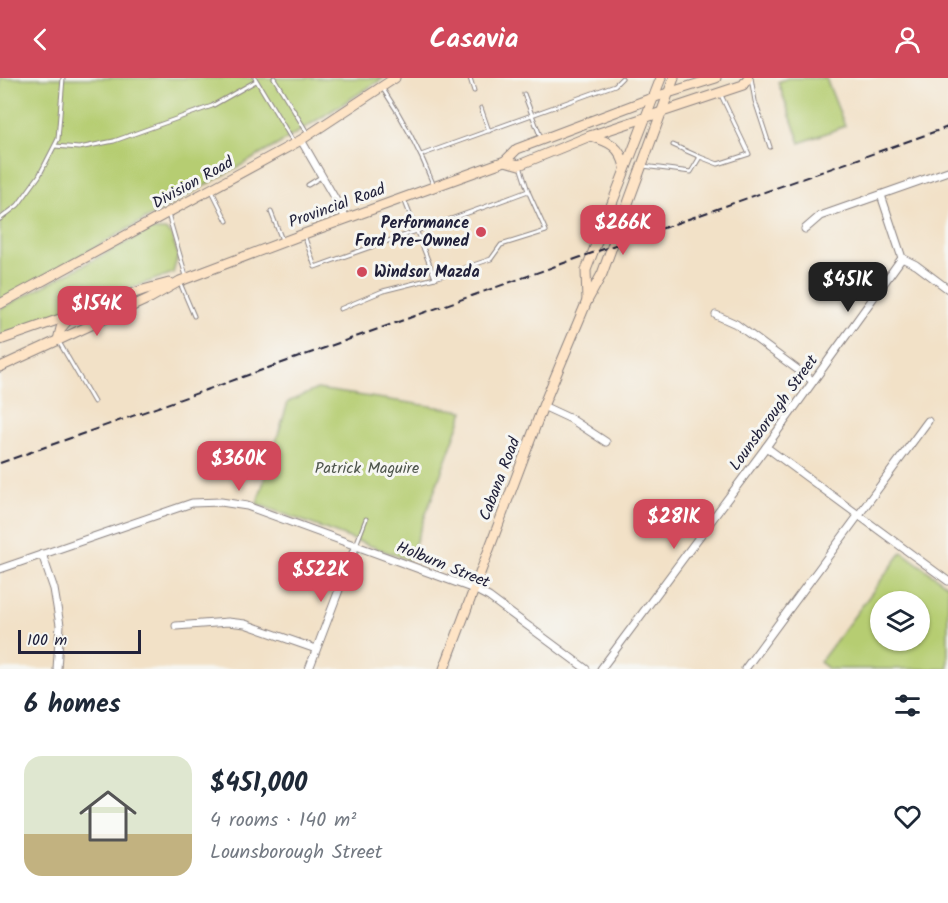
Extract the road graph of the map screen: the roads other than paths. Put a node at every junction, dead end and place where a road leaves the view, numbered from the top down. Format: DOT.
graph roads {
  1 [pos="63,78"];
  2 [pos="274,78"];
  3 [pos="395,78"];
  4 [pos="470,78"];
  5 [pos="622,78"];
  6 [pos="660,78"];
  7 [pos="674,78"];
  8 [pos="700,78"];
  9 [pos="750,78"];
  10 [pos="255,79"];
  11 [pos="714,79"];
  12 [pos="382,87"];
  13 [pos="474,91"];
  14 [pos="668,93"];
  15 [pos="720,93"];
  16 [pos="524,94"];
  17 [pos="652,98"];
  18 [pos="481,108"];
  19 [pos="661,112"];
  20 [pos="532,115"];
  21 [pos="644,119"];
  22 [pos="489,131"];
  23 [pos="590,136"];
  24 [pos="301,140"];
  25 [pos="541,140"];
  26 [pos="673,145"];
  27 [pos="55,146"];
  28 [pos="770,147"];
  29 [pos="422,155"];
  30 [pos="700,157"];
  31 [pos="505,161"];
  32 [pos="519,165"];
  33 [pos="641,166"];
  34 [pos="625,167"];
  35 [pos="948,171"];
  36 [pos="322,177"];
  37 [pos="308,185"];
  38 [pos="434,186"];
  39 [pos="212,190"];
  40 [pos="528,191"];
  41 [pos="881,195"];
  42 [pos="403,197"];
  43 [pos="271,212"];
  44 [pos="168,213"];
  45 [pos="346,218"];
  46 [pos="0,219"];
  47 [pos="228,221"];
  48 [pos="806,229"];
  49 [pos="416,230"];
  50 [pos="304,234"];
  51 [pos="283,241"];
  52 [pos="902,258"];
  53 [pos="435,278"];
  54 [pos="183,280"];
  55 [pos="948,289"];
  56 [pos="587,301"];
  57 [pos="0,304"];
  58 [pos="340,309"];
  59 [pos="74,313"];
  60 [pos="716,315"];
  61 [pos="194,316"];
  62 [pos="0,340"];
  63 [pos="58,340"];
  64 [pos="0,367"];
  65 [pos="813,381"];
  66 [pos="94,402"];
  67 [pos="543,406"];
  68 [pos="928,421"];
  69 [pos="606,442"];
  70 [pos="766,447"];
  71 [pos="859,515"];
  72 [pos="366,519"];
  73 [pos="356,545"];
  74 [pos="42,554"];
  75 [pos="0,569"];
  76 [pos="948,581"];
  77 [pos="474,589"];
  78 [pos="176,626"];
  79 [pos="316,650"];
  80 [pos="57,669"];
  81 [pos="309,669"];
  82 [pos="444,669"];
  83 [pos="586,669"];
  84 [pos="602,669"];
  85 [pos="745,669"];
  1 -- 27 [label="lane"];
  2 -- 24 [label="lane"];
  3 -- 12 [label="main road, Division Road"];
  4 -- 13 [label="lane"];
  5 -- 20 [label="lane"];
  6 -- 17 [label="main road, Cabana Road"];
  7 -- 14 [label="main road, Cabana Road"];
  8 -- 11 [label="main road"];
  9 -- 15 [label="main road"];
  9 -- 28 [label="lane"];
  10 -- 24 [label="lane"];
  10 -- 27 [label="lane"];
  11 -- 14 [label="main road, Provincial Road"];
  12 -- 24 [label="main road, Division Road"];
  12 -- 29 [label="lane"];
  14 -- 17 [label="main road, Provincial Road"];
  14 -- 19 [label="main road, Cabana Road"];
  15 -- 19 [label="main road"];
  15 -- 30 [label="lane"];
  16 -- 20 [label="lane"];
  17 -- 21 [label="main road, Cabana Road"];
  17 -- 25 [label="main road, Provincial Road"];
  18 -- 22 [label="lane"];
  19 -- 21 [label="main road"];
  19 -- 33 [label="main road, Cabana Road"];
  20 -- 22 [label="lane"];
  20 -- 25 [label="lane"];
  21 -- 23 [label="main road"];
  21 -- 34 [label="main road, Cabana Road"];
  22 -- 29 [label="lane"];
  23 -- 32 [label="main road"];
  23 -- 34 [label="main road"];
  24 -- 36 [label="street"];
  24 -- 39 [label="main road, Division Road"];
  25 -- 31 [label="main road, Provincial Road"];
  26 -- 30 [label="lane"];
  27 -- 46 [label="lane"];
  29 -- 38 [label="lane"];
  30 -- 33 [label="lane"];
  31 -- 32 [label="main road"];
  31 -- 38 [label="main road, Provincial Road"];
  32 -- 40 [label="lane"];
  33 -- 56 [label="main road, Cabana Road"];
  34 -- 56 [label="main road, Cabana Road"];
  35 -- 41 [label="street"];
  36 -- 37 [label="lane"];
  36 -- 45 [label="street"];
  38 -- 42 [label="main road, Provincial Road"];
  39 -- 44 [label="main road, Division Road"];
  39 -- 47 [label="lane"];
  40 -- 49 [label="lane"];
  40 -- 53 [label="lane"];
  41 -- 48 [label="street"];
  41 -- 52 [label="street"];
  42 -- 45 [label="main road, Provincial Road"];
  42 -- 49 [label="lane"];
  43 -- 51 [label="lane"];
  44 -- 54 [label="lane"];
  44 -- 57 [label="main road, Division Road"];
  45 -- 50 [label="main road, Provincial Road"];
  49 -- 50 [label="lane"];
  49 -- 53 [label="lane"];
  50 -- 51 [label="main road, Provincial Road"];
  51 -- 54 [label="main road, Provincial Road"];
  52 -- 55 [label="street"];
  52 -- 65 [label="street, Lounsborough Street"];
  53 -- 58 [label="lane"];
  54 -- 59 [label="main road, Provincial Road"];
  54 -- 61 [label="lane"];
  54 -- 63 [label="main road, Provincial Road"];
  56 -- 67 [label="main road, Cabana Road"];
  59 -- 62 [label="main road, Provincial Road"];
  59 -- 63 [label="main road"];
  60 -- 65 [label="street"];
  63 -- 64 [label="main road, Provincial Road"];
  63 -- 66 [label="lane"];
  65 -- 70 [label="street, Lounsborough Street"];
  67 -- 69 [label="street"];
  67 -- 77 [label="main road, Cabana Road"];
  68 -- 71 [label="street"];
  70 -- 71 [label="street"];
  70 -- 84 [label="street, Lounsborough Street"];
  71 -- 76 [label="street"];
  71 -- 85 [label="street"];
  72 -- 73 [label="lane"];
  73 -- 74 [label="street, Holburn Street"];
  73 -- 77 [label="street, Holburn Street"];
  73 -- 79 [label="street"];
  74 -- 75 [label="street, Holburn Street"];
  74 -- 80 [label="street"];
  77 -- 82 [label="main road, Cabana Road"];
  77 -- 83 [label="street, Holburn Street"];
  78 -- 79 [label="street"];
  79 -- 81 [label="street"];
}
